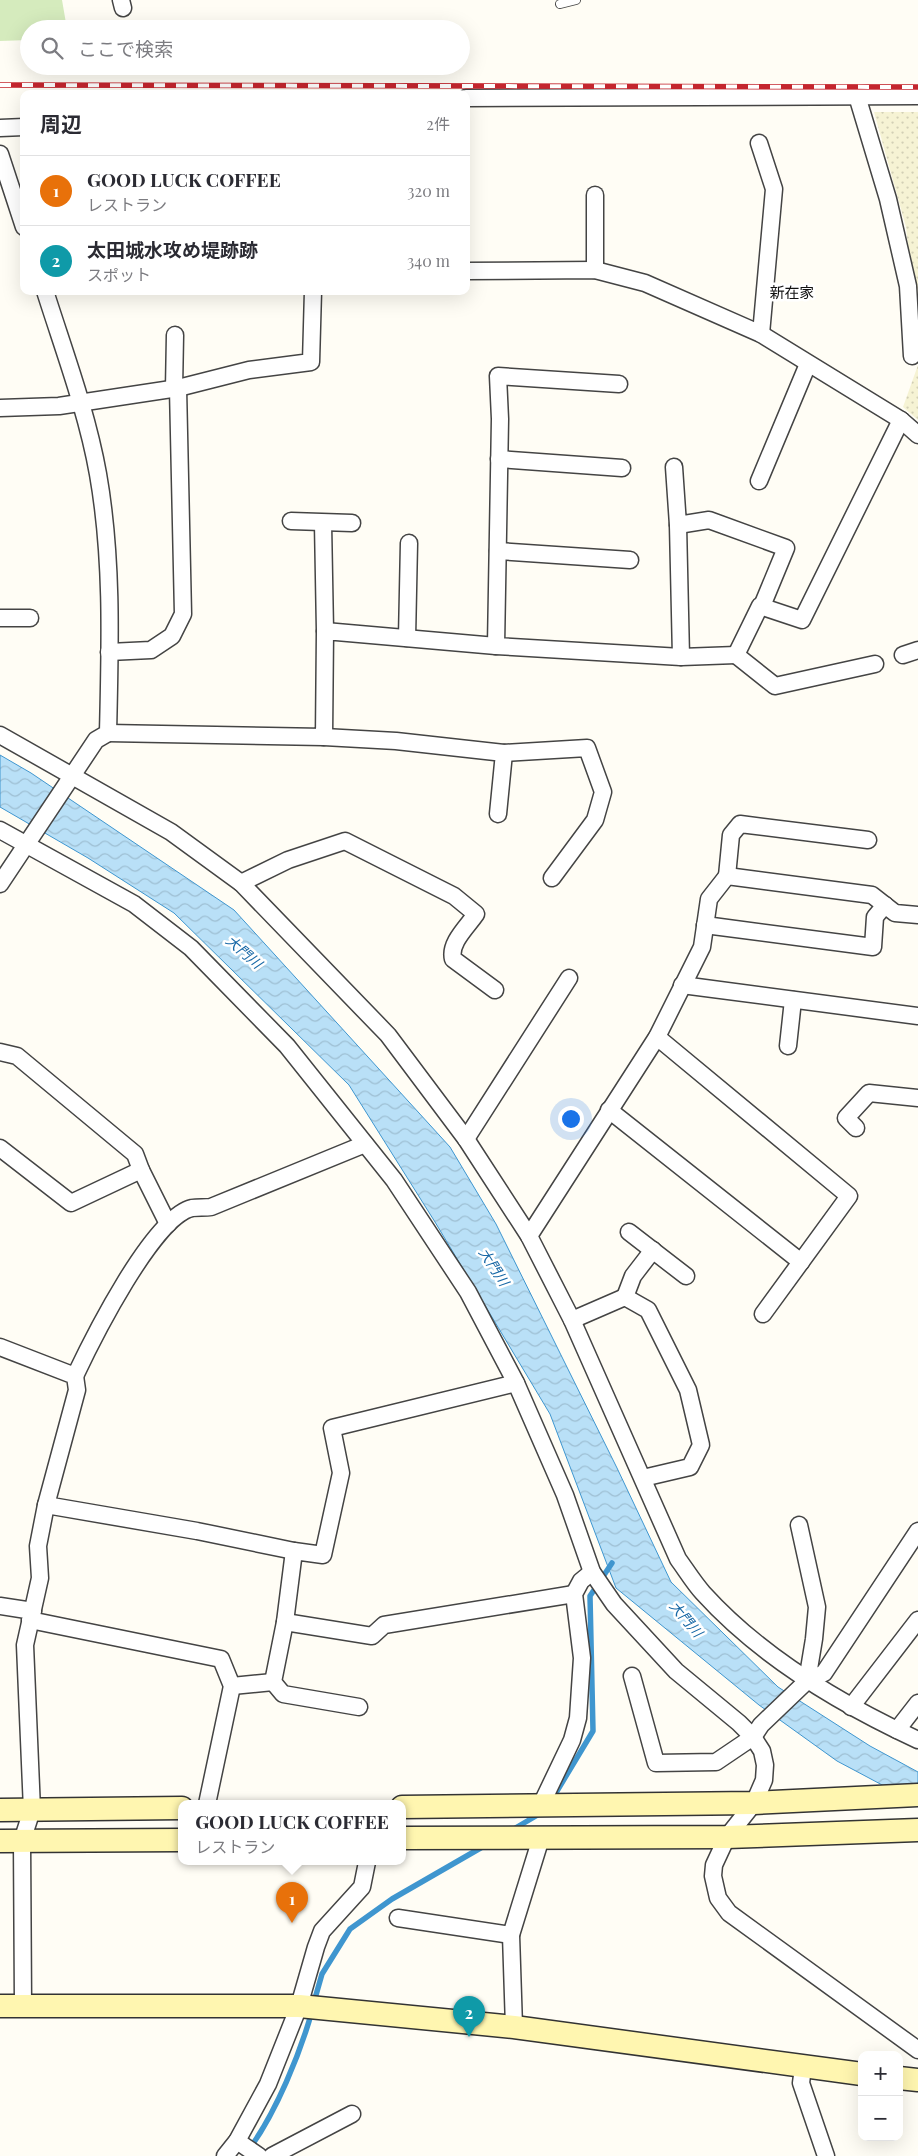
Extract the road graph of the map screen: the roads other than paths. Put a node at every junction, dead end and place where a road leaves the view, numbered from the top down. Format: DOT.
graph roads {
  1 [pos="576,0"];
  2 [pos="560,4"];
  3 [pos="857,96"];
  4 [pos="918,96"];
  5 [pos="470,98"];
  6 [pos="20,127"];
  7 [pos="0,128"];
  8 [pos="759,143"];
  9 [pos="0,154"];
  10 [pos="595,195"];
  11 [pos="20,215"];
  12 [pos="595,270"];
  13 [pos="470,271"];
  14 [pos="46,295"];
  15 [pos="313,295"];
  16 [pos="760,334"];
  17 [pos="175,336"];
  18 [pos="912,356"];
  19 [pos="808,364"];
  20 [pos="619,384"];
  21 [pos="176,388"];
  22 [pos="81,403"];
  23 [pos="0,408"];
  24 [pos="901,420"];
  25 [pos="918,435"];
  26 [pos="500,459"];
  27 [pos="674,466"];
  28 [pos="622,468"];
  29 [pos="758,482"];
  30 [pos="291,521"];
  31 [pos="323,523"];
  32 [pos="352,523"];
  33 [pos="678,525"];
  34 [pos="409,543"];
  35 [pos="498,551"];
  36 [pos="630,560"];
  37 [pos="762,606"];
  38 [pos="0,618"];
  39 [pos="30,618"];
  40 [pos="325,631"];
  41 [pos="407,638"];
  42 [pos="496,646"];
  43 [pos="110,652"];
  44 [pos="736,655"];
  45 [pos="682,657"];
  46 [pos="875,664"];
  47 [pos="108,733"];
  48 [pos="0,735"];
  49 [pos="324,737"];
  50 [pos="504,753"];
  51 [pos="70,779"];
  52 [pos="498,814"];
  53 [pos="0,830"];
  54 [pos="868,840"];
  55 [pos="27,842"];
  56 [pos="727,876"];
  57 [pos="552,878"];
  58 [pos="241,883"];
  59 [pos="0,884"];
  60 [pos="885,905"];
  61 [pos="918,915"];
  62 [pos="705,925"];
  63 [pos="569,978"];
  64 [pos="682,985"];
  65 [pos="495,990"];
  66 [pos="793,1000"];
  67 [pos="918,1016"];
  68 [pos="657,1037"];
  69 [pos="788,1046"];
  70 [pos="0,1052"];
  71 [pos="918,1098"];
  72 [pos="609,1110"];
  73 [pos="856,1128"];
  74 [pos="466,1139"];
  75 [pos="365,1144"];
  76 [pos="0,1148"];
  77 [pos="141,1170"];
  78 [pos="168,1224"];
  79 [pos="629,1232"];
  80 [pos="529,1236"];
  81 [pos="653,1250"];
  82 [pos="801,1262"];
  83 [pos="686,1276"];
  84 [pos="625,1297"];
  85 [pos="763,1314"];
  86 [pos="572,1320"];
  87 [pos="0,1347"];
  88 [pos="75,1376"];
  89 [pos="516,1383"];
  90 [pos="642,1478"];
  91 [pos="46,1505"];
  92 [pos="799,1525"];
  93 [pos="918,1531"];
  94 [pos="294,1551"];
  95 [pos="592,1572"];
  96 [pos="574,1594"];
  97 [pos="0,1606"];
  98 [pos="32,1616"];
  99 [pos="918,1620"];
  100 [pos="285,1622"];
  101 [pos="632,1676"];
  102 [pos="273,1682"];
  103 [pos="805,1683"];
  104 [pos="232,1686"];
  105 [pos="918,1703"];
  106 [pos="359,1707"];
  107 [pos="851,1708"];
  108 [pos="897,1730"];
  109 [pos="757,1731"];
  110 [pos="918,1740"];
  111 [pos="918,1795"];
  112 [pos="208,1800"];
  113 [pos="754,1803"];
  114 [pos="406,1807"];
  115 [pos="540,1807"];
  116 [pos="178,1808"];
  117 [pos="0,1810"];
  118 [pos="32,1810"];
  119 [pos="918,1830"];
  120 [pos="727,1837"];
  121 [pos="406,1838"];
  122 [pos="541,1838"];
  123 [pos="178,1840"];
  124 [pos="11,1841"];
  125 [pos="366,1865"];
  126 [pos="398,1918"];
  127 [pos="511,1935"];
  128 [pos="23,2005"];
  129 [pos="0,2006"];
  130 [pos="299,2006"];
  131 [pos="514,2027"];
  132 [pos="918,2050"];
  133 [pos="803,2068"];
  134 [pos="858,2074"];
  135 [pos="903,2078"];
  136 [pos="918,2080"];
  137 [pos="352,2114"];
  138 [pos="237,2141"];
  139 [pos="225,2156"];
  140 [pos="259,2156"];
  141 [pos="272,2156"];
  142 [pos="826,2156"];
  1 -- 2 [label="lane"];
  3 -- 4 [label="street"];
  3 -- 5 [label="street"];
  3 -- 18 [label="street"];
  6 -- 7 [label="street"];
  8 -- 16 [label="street"];
  9 -- 11 [label="street"];
  10 -- 12 [label="street"];
  12 -- 13 [label="street"];
  12 -- 16 [label="street"];
  14 -- 22 [label="street"];
  15 -- 21 [label="street"];
  16 -- 19 [label="street"];
  17 -- 21 [label="street"];
  19 -- 24 [label="street"];
  19 -- 29 [label="street"];
  20 -- 26 [label="street"];
  21 -- 22 [label="street"];
  21 -- 43 [label="street"];
  22 -- 23 [label="street"];
  22 -- 43 [label="street"];
  24 -- 25 [label="street"];
  24 -- 37 [label="street"];
  26 -- 28 [label="street"];
  26 -- 35 [label="street"];
  27 -- 33 [label="street"];
  30 -- 31 [label="street"];
  31 -- 32 [label="street"];
  31 -- 40 [label="street"];
  33 -- 37 [label="street"];
  33 -- 45 [label="street"];
  34 -- 41 [label="street"];
  35 -- 36 [label="street"];
  35 -- 42 [label="street"];
  37 -- 44 [label="street"];
  38 -- 39 [label="street"];
  40 -- 41 [label="street"];
  40 -- 49 [label="street"];
  41 -- 42 [label="street"];
  42 -- 45 [label="street"];
  43 -- 47 [label="street"];
  44 -- 45 [label="street"];
  44 -- 46 [label="street"];
  47 -- 49 [label="street"];
  47 -- 51 [label="street"];
  48 -- 51 [label="street"];
  49 -- 50 [label="street"];
  50 -- 52 [label="street"];
  50 -- 57 [label="street"];
  51 -- 55 [label="street"];
  51 -- 58 [label="street"];
  53 -- 55 [label="street"];
  54 -- 56 [label="street"];
  55 -- 59 [label="street"];
  55 -- 75 [label="street"];
  56 -- 60 [label="street"];
  56 -- 62 [label="street"];
  58 -- 65 [label="street"];
  58 -- 74 [label="street"];
  60 -- 61 [label="street"];
  60 -- 62 [label="street"];
  62 -- 64 [label="street"];
  63 -- 74 [label="street"];
  64 -- 66 [label="street"];
  64 -- 68 [label="street"];
  66 -- 67 [label="street"];
  66 -- 69 [label="street"];
  68 -- 72 [label="street"];
  68 -- 82 [label="street"];
  70 -- 77 [label="street"];
  71 -- 73 [label="street"];
  72 -- 80 [label="street"];
  72 -- 82 [label="street"];
  74 -- 80 [label="street"];
  75 -- 78 [label="street"];
  75 -- 89 [label="street"];
  76 -- 77 [label="street"];
  77 -- 78 [label="street"];
  78 -- 88 [label="street"];
  79 -- 81 [label="street"];
  80 -- 86 [label="street"];
  81 -- 83 [label="street"];
  81 -- 84 [label="street"];
  82 -- 85 [label="street"];
  84 -- 86 [label="street"];
  84 -- 90 [label="street"];
  86 -- 90 [label="street"];
  87 -- 88 [label="street"];
  88 -- 91 [label="street"];
  89 -- 94 [label="street"];
  89 -- 95 [label="street"];
  90 -- 103 [label="street"];
  91 -- 94 [label="street"];
  91 -- 98 [label="street"];
  92 -- 103 [label="street"];
  93 -- 103 [label="street"];
  94 -- 100 [label="street"];
  95 -- 96 [label="street"];
  95 -- 109 [label="street"];
  96 -- 100 [label="street"];
  96 -- 115 [label="street"];
  97 -- 98 [label="street"];
  98 -- 104 [label="street"];
  98 -- 118 [label="street"];
  99 -- 107 [label="street"];
  100 -- 102 [label="street"];
  101 -- 109 [label="street"];
  102 -- 104 [label="street"];
  102 -- 106 [label="street"];
  103 -- 107 [label="street"];
  103 -- 109 [label="street"];
  104 -- 112 [label="street"];
  105 -- 108 [label="street"];
  107 -- 108 [label="street"];
  108 -- 110 [label="street"];
  109 -- 113 [label="street"];
  111 -- 113 [label="street"];
  113 -- 115 [label="street"];
  113 -- 120 [label="street"];
  114 -- 115 [label="street"];
  116 -- 118 [label="street"];
  117 -- 118 [label="street"];
  118 -- 124 [label="street"];
  119 -- 120 [label="street"];
  120 -- 122 [label="street"];
  120 -- 132 [label="street"];
  121 -- 122 [label="street"];
  122 -- 127 [label="street"];
  123 -- 124 [label="street"];
  124 -- 128 [label="street"];
  125 -- 130 [label="street"];
  126 -- 127 [label="street"];
  127 -- 131 [label="street"];
  128 -- 129 [label="street"];
  128 -- 130 [label="street"];
  130 -- 131 [label="street"];
  130 -- 138 [label="street"];
  131 -- 133 [label="street"];
  133 -- 134 [label="street"];
  133 -- 142 [label="street"];
  135 -- 136 [label="street"];
  137 -- 141 [label="street"];
  138 -- 139 [label="street"];
  138 -- 140 [label="street"];
}
